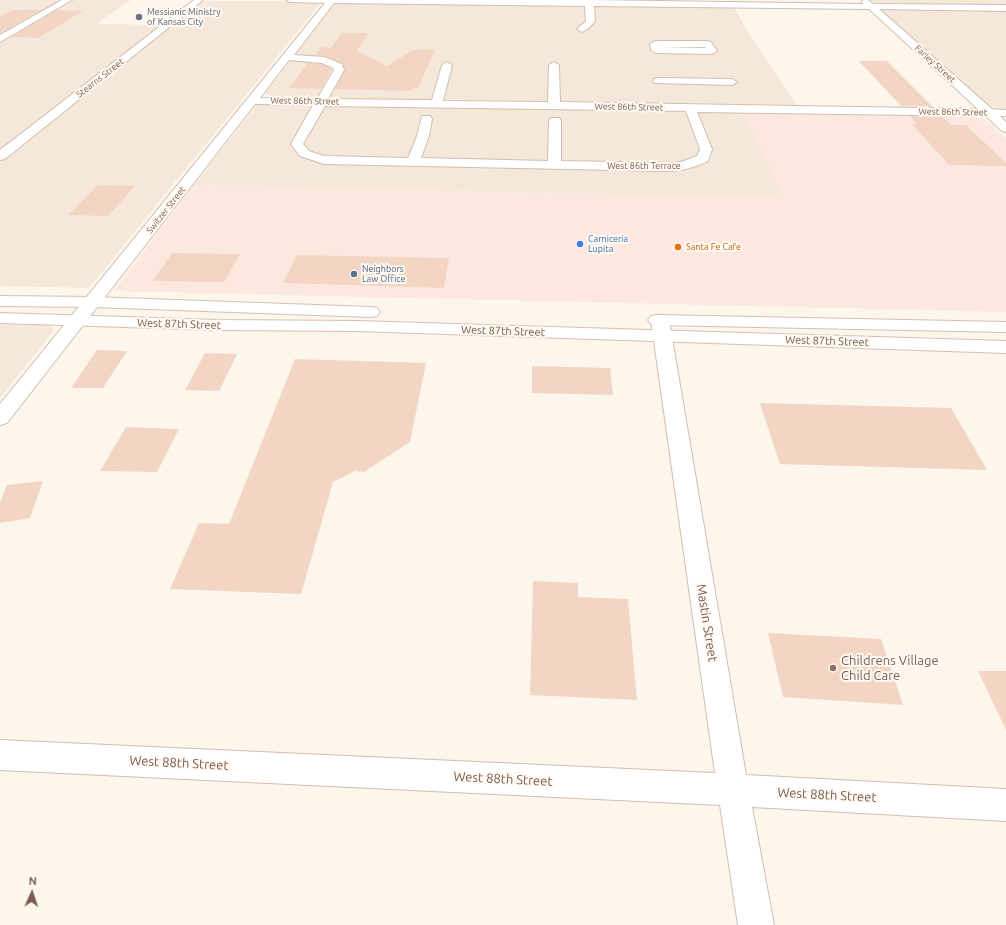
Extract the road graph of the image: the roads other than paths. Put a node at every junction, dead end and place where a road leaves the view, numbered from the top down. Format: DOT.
graph roads {
  1 [pos="68,0"];
  2 [pos="199,0"];
  3 [pos="290,0"];
  4 [pos="332,0"];
  5 [pos="614,2"];
  6 [pos="716,2"];
  7 [pos="589,3"];
  8 [pos="867,3"];
  9 [pos="1006,8"];
  10 [pos="582,29"];
  11 [pos="0,39"];
  12 [pos="685,51"];
  13 [pos="286,57"];
  14 [pos="447,65"];
  15 [pos="554,65"];
  16 [pos="658,81"];
  17 [pos="696,82"];
  18 [pos="732,82"];
  19 [pos="253,101"];
  20 [pos="321,102"];
  21 [pos="437,103"];
  22 [pos="554,105"];
  23 [pos="690,108"];
  24 [pos="706,108"];
  25 [pos="988,112"];
  26 [pos="1006,113"];
  27 [pos="426,119"];
  28 [pos="555,121"];
  29 [pos="1006,128"];
  30 [pos="0,156"];
  31 [pos="413,162"];
  32 [pos="554,165"];
  33 [pos="0,301"];
  34 [pos="93,302"];
  35 [pos="0,318"];
  36 [pos="77,321"];
  37 [pos="1006,327"];
  38 [pos="661,328"];
  39 [pos="1006,347"];
  40 [pos="0,418"];
  41 [pos="0,755"];
  42 [pos="733,790"];
  43 [pos="1006,805"];
  44 [pos="756,925"];
  1 -- 11 [label="street"];
  2 -- 30 [label="street, Stearns Street"];
  3 -- 4 [label="street"];
  4 -- 7 [label="street"];
  4 -- 13 [label="street, Switzer Street"];
  5 -- 6 [label="street"];
  5 -- 7 [label="street"];
  6 -- 8 [label="street"];
  7 -- 10 [label="street"];
  8 -- 9 [label="street"];
  8 -- 25 [label="street, Farley Street"];
  12 -- 12 [label="street"];
  12 -- 17 [label="street"];
  13 -- 19 [label="street, Switzer Street"];
  13 -- 20 [label="street"];
  14 -- 21 [label="street"];
  15 -- 22 [label="street"];
  16 -- 17 [label="street"];
  17 -- 18 [label="street"];
  17 -- 24 [label="street"];
  19 -- 20 [label="street, West 86th Street"];
  19 -- 34 [label="street, Switzer Street"];
  20 -- 21 [label="street, West 86th Street"];
  20 -- 31 [label="street, West 86th Terrace"];
  21 -- 22 [label="street, West 86th Street"];
  22 -- 23 [label="street, West 86th Street"];
  23 -- 24 [label="street, West 86th Street"];
  23 -- 32 [label="street, West 86th Terrace"];
  24 -- 25 [label="street, West 86th Street"];
  25 -- 26 [label="street, West 86th Street"];
  25 -- 29 [label="street, Farley Street"];
  27 -- 31 [label="street"];
  28 -- 32 [label="street"];
  31 -- 32 [label="street, West 86th Terrace"];
  33 -- 34 [label="street, West 87th Street"];
  34 -- 36 [label="street, Switzer Street"];
  34 -- 38 [label="street, West 87th Street"];
  35 -- 36 [label="street, West 87th Street"];
  36 -- 38 [label="street, West 87th Street"];
  36 -- 40 [label="street, Switzer Street"];
  37 -- 38 [label="street, West 87th Street"];
  38 -- 39 [label="street, West 87th Street"];
  38 -- 42 [label="street, Mastin Street"];
  41 -- 42 [label="street, West 88th Street"];
  42 -- 43 [label="street, West 88th Street"];
  42 -- 44 [label="street, Mastin Street"];
}
